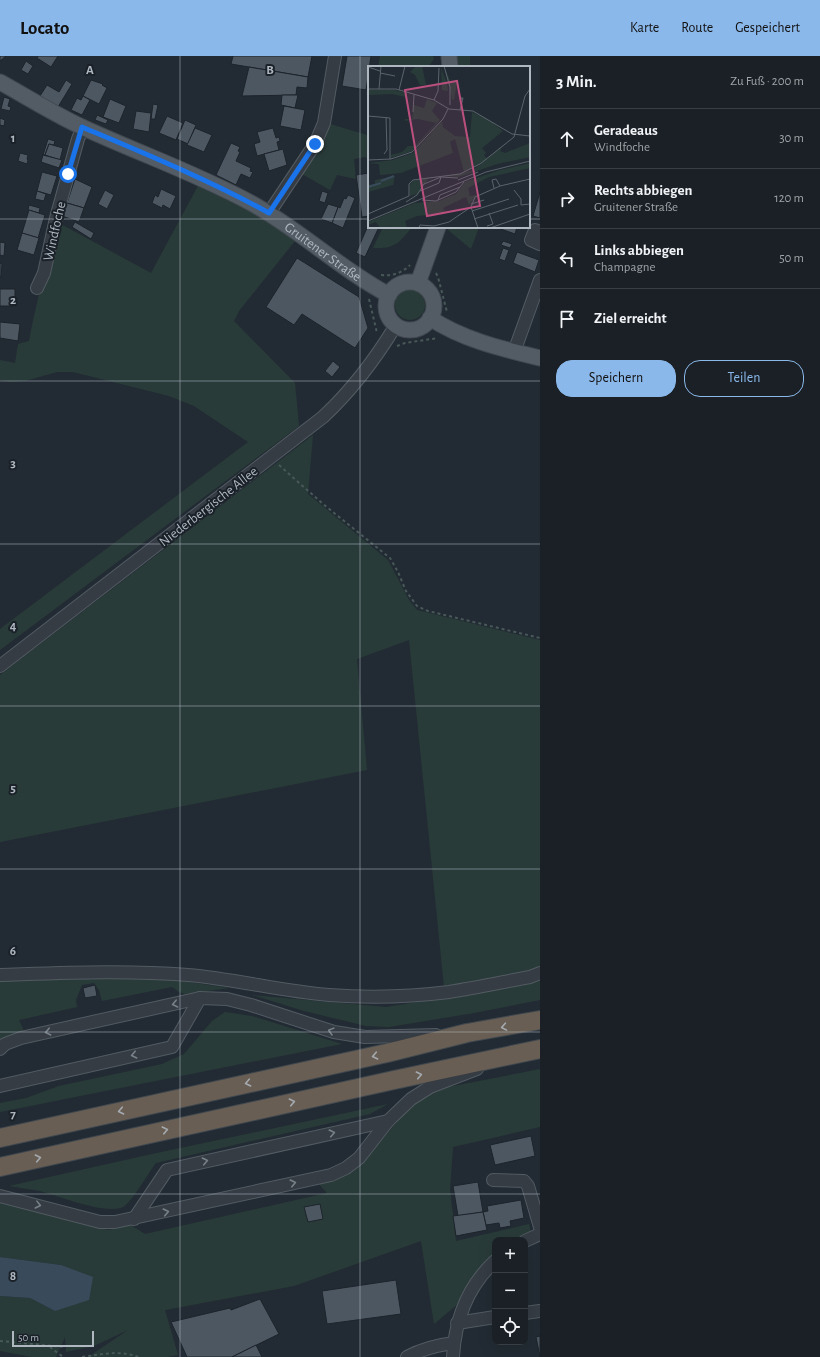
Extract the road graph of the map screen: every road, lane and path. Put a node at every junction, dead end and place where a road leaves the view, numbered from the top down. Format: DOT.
graph roads {
  1 [pos="335,56"];
  2 [pos="448,56"];
  3 [pos="450,66"];
  4 [pos="0,82"];
  5 [pos="82,127"];
  6 [pos="269,213"];
  7 [pos="438,228"];
  8 [pos="540,232"];
  9 [pos="540,244"];
  10 [pos="540,280"];
  11 [pos="418,284"];
  12 [pos="38,288"];
  13 [pos="389,295"];
  14 [pos="430,318"];
  15 [pos="396,325"];
  16 [pos="514,352"];
  17 [pos="540,358"];
  18 [pos="270,458"];
  19 [pos="540,638"];
  20 [pos="0,666"];
  21 [pos="540,973"];
  22 [pos="0,974"];
  23 [pos="200,998"];
  24 [pos="540,1020"];
  25 [pos="467,1033"];
  26 [pos="0,1048"];
  27 [pos="540,1049"];
  28 [pos="510,1055"];
  29 [pos="0,1086"];
  30 [pos="388,1121"];
  31 [pos="0,1138"];
  32 [pos="0,1167"];
  33 [pos="493,1180"];
  34 [pos="0,1196"];
  35 [pos="134,1219"];
  36 [pos="540,1227"];
  37 [pos="540,1234"];
  38 [pos="528,1240"];
  39 [pos="492,1264"];
  40 [pos="540,1311"];
  41 [pos="528,1313"];
  42 [pos="492,1317"];
  43 [pos="457,1323"];
  44 [pos="0,1341"];
  45 [pos="454,1343"];
  46 [pos="49,1346"];
  47 [pos="65,1347"];
  48 [pos="63,1357"];
  49 [pos="82,1357"];
  50 [pos="139,1357"];
  51 [pos="407,1357"];
  52 [pos="453,1357"];
  1 -- 6 [label="street"];
  2 -- 3 [label="main road"];
  4 -- 5 [label="main road, Gruitener Straße"];
  5 -- 6 [label="main road, Gruitener Straße"];
  5 -- 12 [label="street, Windfoche"];
  6 -- 13 [label="main road, Gruitener Straße"];
  7 -- 11 [label="main road"];
  8 -- 9 [label="street"];
  10 -- 16 [label="street"];
  11 -- 13 [label="main road"];
  11 -- 14 [label="main road"];
  13 -- 15 [label="main road"];
  14 -- 15 [label="main road"];
  14 -- 16 [label="main road"];
  15 -- 18 [label="street, Niederbergische Allee"];
  16 -- 17 [label="main road"];
  18 -- 19 [label="path"];
  18 -- 20 [label="street, Niederbergische Allee"];
  21 -- 22 [label="street"];
  25 -- 23 [label="street, one-way"];
  23 -- 26 [label="street, one-way"];
  23 -- 29 [label="street, one-way"];
  24 -- 25 [label="highway, one-way"];
  25 -- 31 [label="highway, one-way"];
  27 -- 28 [label="highway"];
  28 -- 30 [label="street"];
  32 -- 28 [label="highway, one-way"];
  35 -- 30 [label="street, one-way"];
  35 -- 30 [label="street, one-way"];
  33 -- 36 [label="street"];
  34 -- 35 [label="street, one-way"];
  37 -- 38 [label="street"];
  39 -- 43 [label="street"];
  40 -- 41 [label="street"];
  42 -- 43 [label="street"];
  43 -- 45 [label="street"];
  44 -- 46 [label="path"];
  45 -- 51 [label="street"];
  45 -- 52 [label="street"];
  46 -- 47 [label="path"];
  46 -- 48 [label="path"];
  49 -- 50 [label="path"];
}
